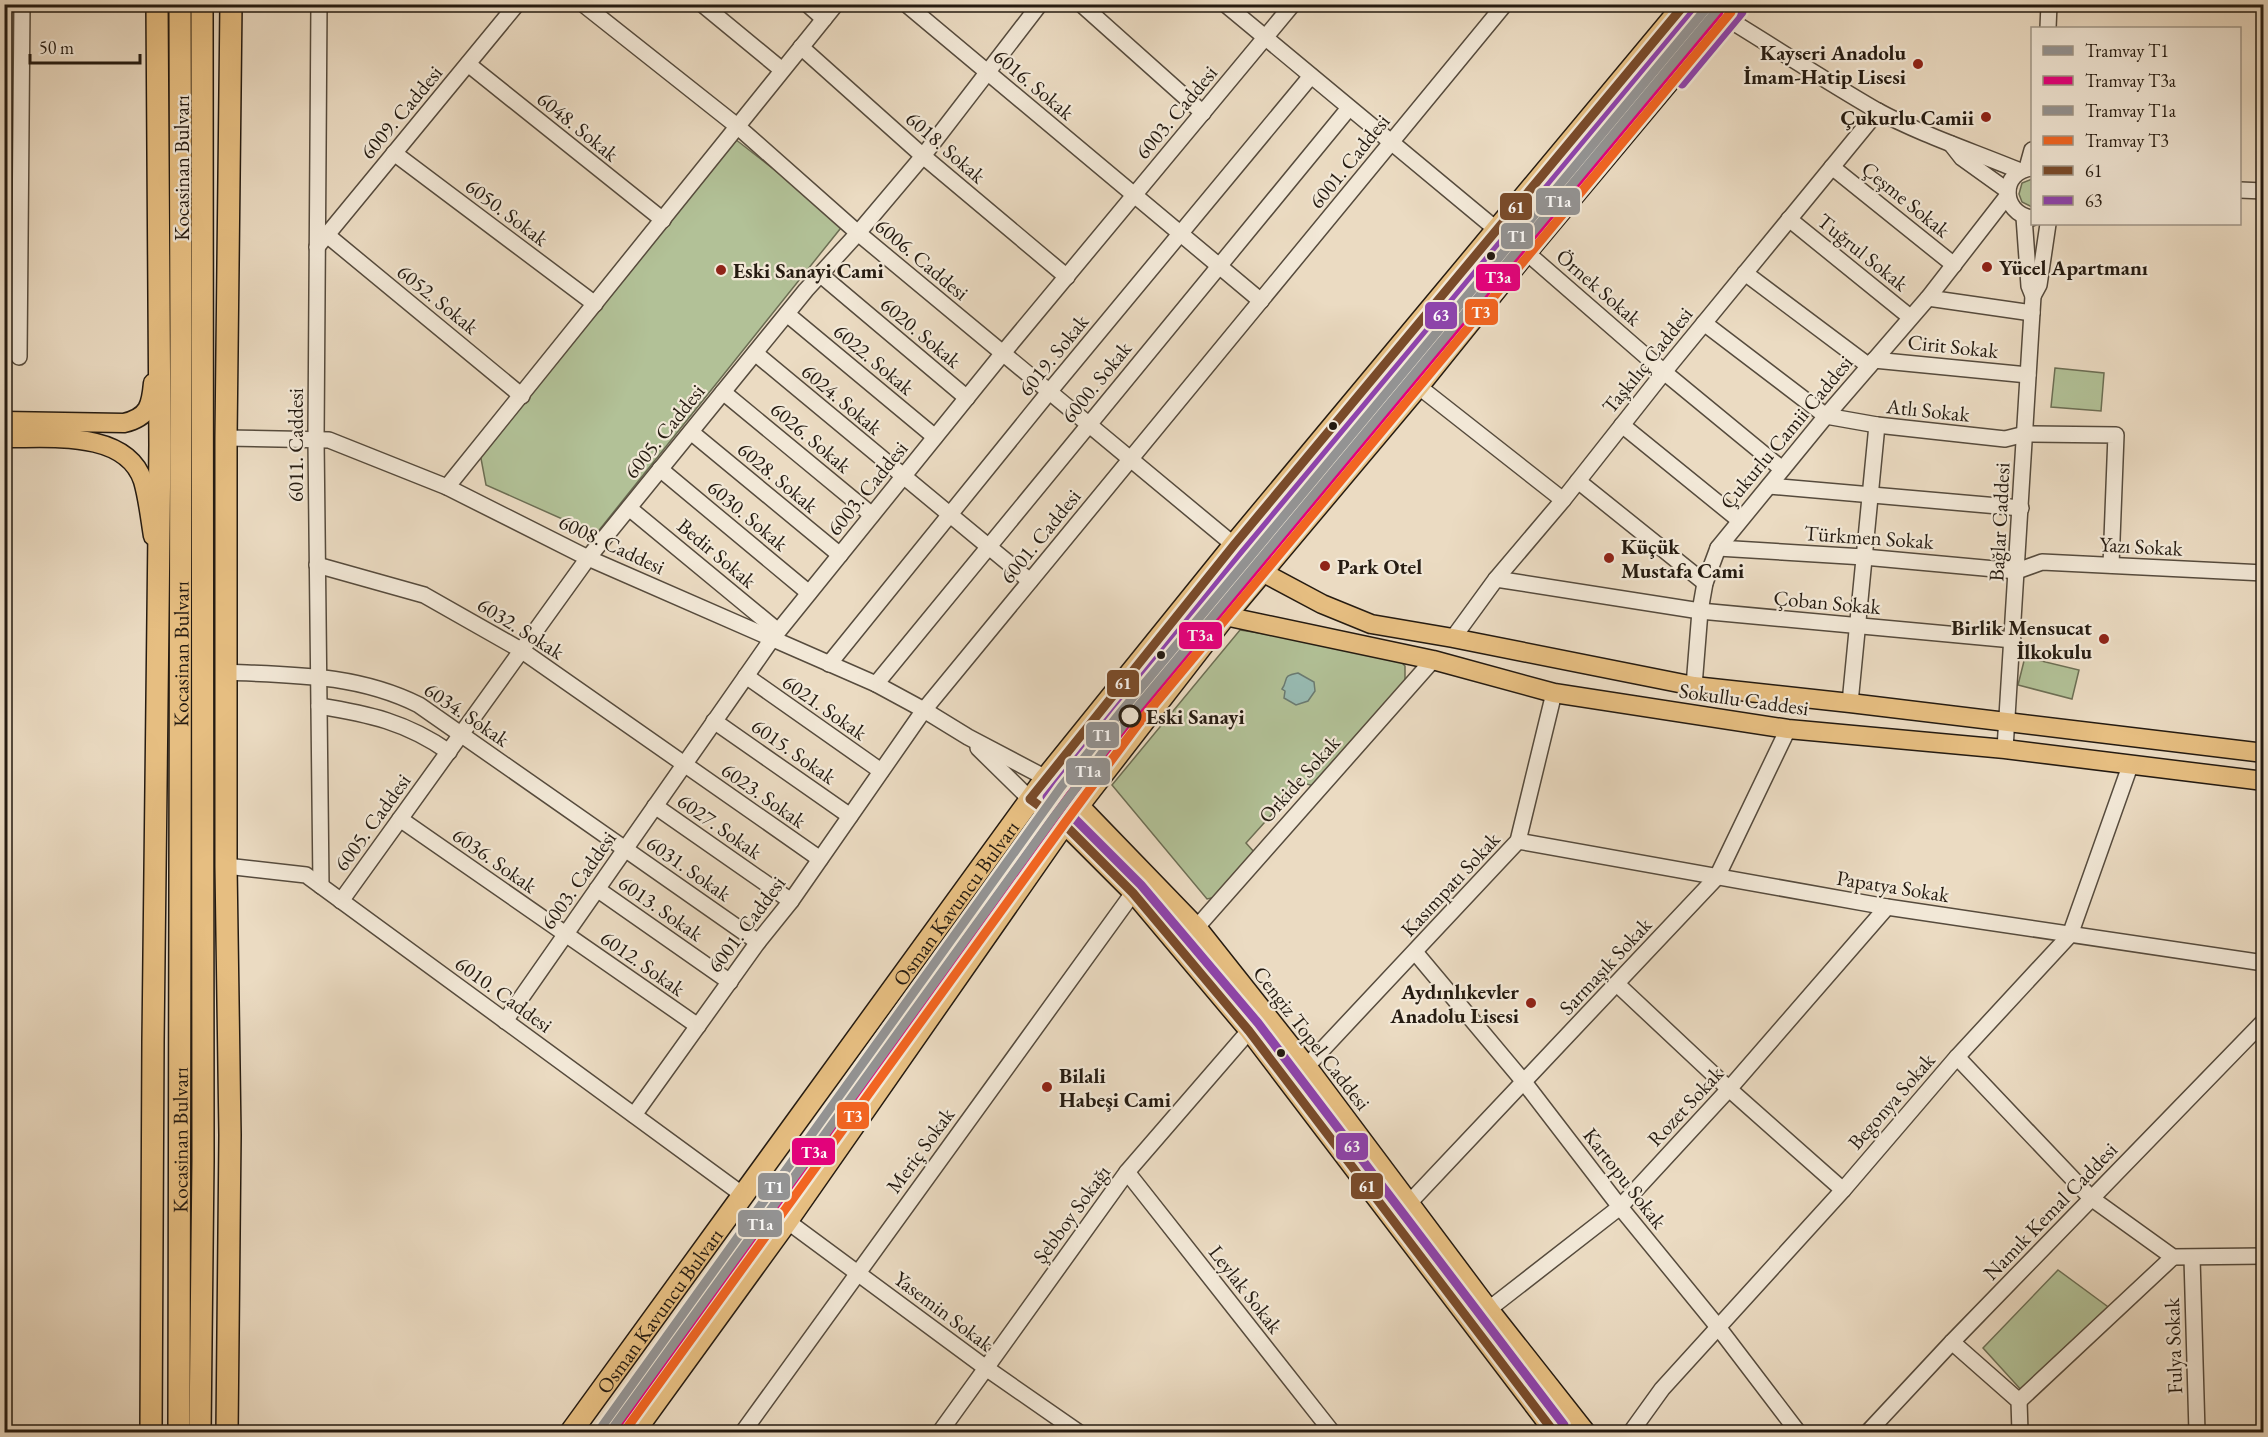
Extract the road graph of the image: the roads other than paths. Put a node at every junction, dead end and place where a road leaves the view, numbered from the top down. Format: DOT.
graph roads {
  1 [pos="22,4"];
  2 [pos="157,4"];
  3 [pos="180,4"];
  4 [pos="202,4"];
  5 [pos="231,4"];
  6 [pos="319,4"];
  7 [pos="517,4"];
  8 [pos="583,4"];
  9 [pos="702,4"];
  10 [pos="807,4"];
  11 [pos="836,4"];
  12 [pos="906,4"];
  13 [pos="1040,4"];
  14 [pos="1081,4"];
  15 [pos="1225,4"];
  16 [pos="1293,4"];
  17 [pos="1505,4"];
  18 [pos="1685,4"];
  19 [pos="2049,4"];
  20 [pos="1728,10"];
  21 [pos="825,19"];
  22 [pos="2048,27"];
  23 [pos="1265,38"];
  24 [pos="801,47"];
  25 [pos="468,64"];
  26 [pos="782,70"];
  27 [pos="988,73"];
  28 [pos="1311,76"];
  29 [pos="1349,108"];
  30 [pos="1878,111"];
  31 [pos="1203,113"];
  32 [pos="737,126"];
  33 [pos="1391,143"];
  34 [pos="1951,144"];
  35 [pos="394,153"];
  36 [pos="2031,153"];
  37 [pos="922,156"];
  38 [pos="1832,167"];
  39 [pos="2026,169"];
  40 [pos="2241,190"];
  41 [pos="2264,190"];
  42 [pos="1134,196"];
  43 [pos="2017,206"];
  44 [pos="1789,219"];
  45 [pos="663,220"];
  46 [pos="2048,225"];
  47 [pos="1497,230"];
  48 [pos="858,233"];
  49 [pos="1180,234"];
  50 [pos="322,241"];
  51 [pos="1526,252"];
  52 [pos="1954,265"];
  53 [pos="1219,266"];
  54 [pos="1744,273"];
  55 [pos="821,275"];
  56 [pos="1067,277"];
  57 [pos="2033,296"];
  58 [pos="1928,298"];
  59 [pos="1261,301"];
  60 [pos="595,304"];
  61 [pos="2032,313"];
  62 [pos="787,314"];
  63 [pos="159,315"];
  64 [pos="1910,317"];
  65 [pos="1704,323"];
  66 [pos="755,353"];
  67 [pos="1003,353"];
  68 [pos="18,357"];
  69 [pos="1872,363"];
  70 [pos="1664,372"];
  71 [pos="2028,375"];
  72 [pos="1418,386"];
  73 [pos="723,392"];
  74 [pos="1049,392"];
  75 [pos="522,396"];
  76 [pos="967,398"];
  77 [pos="1826,416"];
  78 [pos="4,421"];
  79 [pos="1088,424"];
  80 [pos="1622,425"];
  81 [pos="1877,425"];
  82 [pos="690,432"];
  83 [pos="2025,434"];
  84 [pos="935,437"];
  85 [pos="4,438"];
  86 [pos="226,438"];
  87 [pos="316,439"];
  88 [pos="1131,459"];
  89 [pos="660,469"];
  90 [pos="1782,469"];
  91 [pos="903,476"];
  92 [pos="1578,481"];
  93 [pos="1769,486"];
  94 [pos="447,487"];
  95 [pos="1870,494"];
  96 [pos="1563,500"];
  97 [pos="629,508"];
  98 [pos="2021,508"];
  99 [pos="872,515"];
  100 [pos="950,515"];
  101 [pos="1739,520"];
  102 [pos="1234,545"];
  103 [pos="988,547"];
  104 [pos="1718,548"];
  105 [pos="840,555"];
  106 [pos="1864,557"];
  107 [pos="588,558"];
  108 [pos="159,562"];
  109 [pos="317,565"];
  110 [pos="2111,565"];
  111 [pos="2017,571"];
  112 [pos="1262,572"];
  113 [pos="2264,573"];
  114 [pos="1496,579"];
  115 [pos="1030,581"];
  116 [pos="1705,583"];
  117 [pos="809,593"];
  118 [pos="1700,611"];
  119 [pos="1225,616"];
  120 [pos="1857,626"];
  121 [pos="775,635"];
  122 [pos="1453,638"];
  123 [pos="2013,640"];
  124 [pos="521,650"];
  125 [pos="1434,660"];
  126 [pos="829,664"];
  127 [pos="225,672"];
  128 [pos="318,675"];
  129 [pos="746,676"];
  130 [pos="876,684"];
  131 [pos="1694,686"];
  132 [pos="1554,693"];
  133 [pos="1850,703"];
  134 [pos="319,706"];
  135 [pos="924,710"];
  136 [pos="714,721"];
  137 [pos="2008,722"];
  138 [pos="1788,729"];
  139 [pos="461,735"];
  140 [pos="968,737"];
  141 [pos="2005,749"];
  142 [pos="449,752"];
  143 [pos="2264,753"];
  144 [pos="684,764"];
  145 [pos="2130,766"];
  146 [pos="881,771"];
  147 [pos="1046,778"];
  148 [pos="2264,781"];
  149 [pos="1030,799"];
  150 [pos="1079,805"];
  151 [pos="655,806"];
  152 [pos="850,816"];
  153 [pos="400,819"];
  154 [pos="1064,824"];
  155 [pos="1518,841"];
  156 [pos="625,849"];
  157 [pos="820,859"];
  158 [pos="226,866"];
  159 [pos="1717,877"];
  160 [pos="321,886"];
  161 [pos="597,889"];
  162 [pos="1133,893"];
  163 [pos="341,901"];
  164 [pos="791,901"];
  165 [pos="1887,907"];
  166 [pos="1197,927"];
  167 [pos="565,935"];
  168 [pos="2070,935"];
  169 [pos="758,942"];
  170 [pos="1415,952"];
  171 [pos="2264,963"];
  172 [pos="729,982"];
  173 [pos="1617,984"];
  174 [pos="505,1021"];
  175 [pos="2264,1021"];
  176 [pos="228,1024"];
  177 [pos="698,1026"];
  178 [pos="1249,1031"];
  179 [pos="1957,1057"];
  180 [pos="1307,1065"];
  181 [pos="153,1069"];
  182 [pos="1524,1082"];
  183 [pos="1729,1089"];
  184 [pos="634,1115"];
  185 [pos="178,1155"];
  186 [pos="203,1161"];
  187 [pos="1127,1172"];
  188 [pos="1843,1190"];
  189 [pos="743,1195"];
  190 [pos="2091,1198"];
  191 [pos="1410,1202"];
  192 [pos="1620,1206"];
  193 [pos="787,1221"];
  194 [pos="2264,1256"];
  195 [pos="2173,1257"];
  196 [pos="2192,1258"];
  197 [pos="858,1273"];
  198 [pos="1489,1309"];
  199 [pos="1718,1327"];
  200 [pos="1952,1342"];
  201 [pos="986,1368"];
  202 [pos="2019,1401"];
  203 [pos="151,1432"];
  204 [pos="179,1432"];
  205 [pos="200,1432"];
  206 [pos="227,1432"];
  207 [pos="571,1432"];
  208 [pos="634,1432"];
  209 [pos="743,1432"];
  210 [pos="940,1432"];
  211 [pos="1078,1432"];
  212 [pos="1332,1432"];
  213 [pos="1554,1432"];
  214 [pos="1586,1432"];
  215 [pos="1631,1432"];
  216 [pos="1798,1432"];
  217 [pos="1868,1432"];
  218 [pos="2020,1432"];
  219 [pos="2197,1432"];
  1 -- 68 [label="street"];
  2 -- 63 [label="highway"];
  3 -- 185 [label="highway, Kocasinan Bulvarı"];
  4 -- 186 [label="highway, Kocasinan Bulvarı"];
  5 -- 86 [label="highway"];
  6 -- 50 [label="street, 6011. Caddesi"];
  7 -- 25 [label="street, 6009. Caddesi"];
  8 -- 32 [label="street, 6006. Caddesi"];
  9 -- 26 [label="street"];
  10 -- 21 [label="street"];
  11 -- 21 [label="street"];
  12 -- 27 [label="street, 6016. Sokak"];
  13 -- 27 [label="street, 6005. Caddesi"];
  14 -- 31 [label="street"];
  15 -- 23 [label="street"];
  16 -- 23 [label="street, 6003. Caddesi"];
  17 -- 33 [label="street, 6001. Caddesi"];
  18 -- 47 [label="highway, Osman Kavuncu Bulvarı"];
  19 -- 22 [label="street"];
  20 -- 30 [label="street"];
  20 -- 51 [label="highway, Osman Kavuncu Bulvarı"];
  21 -- 24 [label="street"];
  23 -- 28 [label="street"];
  23 -- 31 [label="street, 6003. Caddesi"];
  24 -- 26 [label="street"];
  24 -- 37 [label="street, 6018. Sokak"];
  25 -- 35 [label="street, 6009. Caddesi"];
  25 -- 45 [label="street, 6048. Sokak"];
  26 -- 32 [label="street"];
  27 -- 37 [label="street, 6005. Caddesi"];
  27 -- 42 [label="street, 6016. Sokak"];
  28 -- 29 [label="street"];
  28 -- 49 [label="street, 6019. Sokak"];
  29 -- 33 [label="street"];
  29 -- 53 [label="street, 6000. Sokak"];
  30 -- 34 [label="street"];
  30 -- 38 [label="street, Taşkılıç Caddesi"];
  31 -- 42 [label="street, 6003. Caddesi"];
  32 -- 45 [label="street"];
  32 -- 48 [label="street, 6006. Caddesi"];
  33 -- 47 [label="street"];
  33 -- 59 [label="street, 6001. Caddesi"];
  34 -- 39 [label="street"];
  34 -- 43 [label="street"];
  35 -- 50 [label="street, 6009. Caddesi"];
  35 -- 60 [label="street, 6050. Sokak"];
  36 -- 39 [label="street"];
  37 -- 48 [label="street, 6005. Caddesi"];
  37 -- 56 [label="street, 6018. Sokak"];
  38 -- 44 [label="street, Taşkılıç Caddesi"];
  38 -- 52 [label="street, Çeşme Sokak"];
  39 -- 43 [label="street, Çukurlu Camii Caddesi"];
  40 -- 41 [label="street"];
  42 -- 49 [label="street, 6016. Sokak"];
  42 -- 56 [label="street, 6003. Caddesi"];
  43 -- 52 [label="street, Çukurlu Camii Caddesi"];
  43 -- 57 [label="street, Bağlar Caddesi"];
  44 -- 54 [label="street, Taşkılıç Caddesi"];
  44 -- 64 [label="street, Tuğrul Sokak"];
  45 -- 60 [label="street"];
  46 -- 57 [label="street, Bağlar Caddesi"];
  47 -- 102 [label="highway, Osman Kavuncu Bulvarı"];
  48 -- 55 [label="street, 6005. Caddesi"];
  48 -- 67 [label="street, 6006. Caddesi"];
  49 -- 53 [label="street, 6016. Sokak"];
  49 -- 74 [label="street, 6019. Sokak"];
  50 -- 75 [label="street, 6052. Sokak"];
  50 -- 87 [label="street, 6011. Caddesi"];
  51 -- 70 [label="street, Örnek Sokak"];
  51 -- 72 [label="highway, Osman Kavuncu Bulvarı"];
  52 -- 58 [label="street, Çukurlu Camii Caddesi"];
  53 -- 59 [label="street, 6016. Sokak"];
  53 -- 79 [label="street, 6000. Sokak"];
  54 -- 65 [label="street, Taşkılıç Caddesi"];
  54 -- 69 [label="street"];
  55 -- 62 [label="street, 6005. Caddesi"];
  55 -- 76 [label="street, 6020. Sokak"];
  56 -- 67 [label="street, 6003. Caddesi"];
  57 -- 61 [label="street, Bağlar Caddesi"];
  58 -- 61 [label="street"];
  58 -- 64 [label="street, Çukurlu Camii Caddesi"];
  59 -- 88 [label="street, 6001. Caddesi"];
  60 -- 75 [label="street"];
  61 -- 71 [label="street, Bağlar Caddesi"];
  62 -- 66 [label="street, 6005. Caddesi"];
  62 -- 84 [label="street, 6022. Sokak"];
  63 -- 78 [label="main road"];
  63 -- 108 [label="highway"];
  64 -- 69 [label="street, Çukurlu Camii Caddesi"];
  65 -- 70 [label="street, Taşkılıç Caddesi"];
  65 -- 77 [label="street"];
  66 -- 73 [label="street, 6005. Caddesi"];
  66 -- 91 [label="street, 6024. Sokak"];
  67 -- 74 [label="street, 6006. Caddesi"];
  67 -- 76 [label="street, 6003. Caddesi"];
  69 -- 71 [label="street, Cirit Sokak"];
  69 -- 77 [label="street, Çukurlu Camii Caddesi"];
  70 -- 80 [label="street, Taşkılıç Caddesi"];
  70 -- 90 [label="street, Örnek Sokak"];
  71 -- 83 [label="street, Bağlar Caddesi"];
  72 -- 96 [label="street"];
  72 -- 112 [label="highway, Osman Kavuncu Bulvarı"];
  73 -- 82 [label="street, 6005. Caddesi"];
  73 -- 99 [label="street, 6026. Sokak"];
  74 -- 79 [label="street, 6006. Caddesi"];
  74 -- 100 [label="street, 6019. Sokak"];
  75 -- 94 [label="street"];
  76 -- 84 [label="street, 6003. Caddesi"];
  77 -- 81 [label="street, Atlı Sokak"];
  77 -- 90 [label="street, Çukurlu Camii Caddesi"];
  79 -- 88 [label="street, 6006. Caddesi"];
  79 -- 103 [label="street, 6000. Sokak"];
  80 -- 92 [label="street, Taşkılıç Caddesi"];
  80 -- 101 [label="street"];
  81 -- 83 [label="street, Atlı Sokak"];
  81 -- 95 [label="street"];
  82 -- 89 [label="street, 6005. Caddesi"];
  82 -- 105 [label="street, 6028. Sokak"];
  83 -- 98 [label="street, Bağlar Caddesi"];
  83 -- 110 [label="street, Atlı Sokak"];
  84 -- 91 [label="street, 6003. Caddesi"];
  85 -- 108 [label="main road"];
  86 -- 87 [label="street, 6008. Caddesi"];
  86 -- 127 [label="highway"];
  87 -- 94 [label="street, 6008. Caddesi"];
  87 -- 109 [label="street, 6011. Caddesi"];
  88 -- 102 [label="street, 6006. Caddesi"];
  88 -- 115 [label="street, 6001. Caddesi"];
  89 -- 97 [label="street, 6005. Caddesi"];
  89 -- 117 [label="street, 6030. Sokak"];
  90 -- 93 [label="street, Çukurlu Camii Caddesi"];
  91 -- 99 [label="street, 6003. Caddesi"];
  91 -- 100 [label="street, 6024. Sokak"];
  92 -- 96 [label="street, Taşkılıç Caddesi"];
  92 -- 116 [label="street"];
  93 -- 95 [label="street"];
  93 -- 101 [label="street, Çukurlu Camii Caddesi"];
  94 -- 107 [label="street, 6008. Caddesi"];
  95 -- 98 [label="street"];
  95 -- 106 [label="street"];
  96 -- 114 [label="street, Taşkılıç Caddesi"];
  97 -- 107 [label="street, 6005. Caddesi"];
  97 -- 121 [label="street, Bedir Sokak"];
  98 -- 111 [label="street, Bağlar Caddesi"];
  99 -- 105 [label="street, 6003. Caddesi"];
  100 -- 103 [label="street, 6024. Sokak"];
  100 -- 126 [label="street, 6019. Sokak"];
  101 -- 104 [label="street, Çukurlu Camii Caddesi"];
  102 -- 147 [label="highway, Osman Kavuncu Bulvarı"];
  103 -- 115 [label="street, 6024. Sokak"];
  103 -- 130 [label="street, 6000. Sokak"];
  104 -- 106 [label="street, Türkmen Sokak"];
  104 -- 116 [label="street, Çukurlu Camii Caddesi"];
  105 -- 117 [label="street, 6003. Caddesi"];
  106 -- 111 [label="street, Türkmen Sokak"];
  106 -- 120 [label="street"];
  107 -- 121 [label="street, 6008. Caddesi"];
  107 -- 124 [label="street, 6005. Caddesi"];
  108 -- 181 [label="highway"];
  109 -- 124 [label="street, 6032. Sokak"];
  109 -- 128 [label="street, 6011. Caddesi"];
  110 -- 111 [label="street, Yazı Sokak"];
  110 -- 113 [label="street, Yazı Sokak"];
  111 -- 123 [label="street, Bağlar Caddesi"];
  112 -- 119 [label="highway, Osman Kavuncu Bulvarı"];
  112 -- 122 [label="main road, Sokullu Caddesi"];
  114 -- 118 [label="street, Çoban Sokak"];
  114 -- 122 [label="street, Taşkılıç Caddesi"];
  115 -- 135 [label="street, 6001. Caddesi"];
  116 -- 118 [label="street, Çukurlu Camii Caddesi"];
  117 -- 121 [label="street, 6003. Caddesi"];
  118 -- 120 [label="street, Çoban Sokak"];
  118 -- 131 [label="street, Çukurlu Camii Caddesi"];
  119 -- 125 [label="main road, Sokullu Caddesi"];
  119 -- 150 [label="highway, Osman Kavuncu Bulvarı"];
  120 -- 123 [label="street, Çoban Sokak"];
  120 -- 133 [label="street"];
  121 -- 126 [label="street, 6008. Caddesi"];
  121 -- 129 [label="street, 6003. Caddesi"];
  122 -- 131 [label="main road, Sokullu Caddesi"];
  123 -- 137 [label="street, Bağlar Caddesi"];
  124 -- 139 [label="street, 6005. Caddesi"];
  124 -- 144 [label="street, 6032. Sokak"];
  125 -- 132 [label="main road, Sokullu Caddesi"];
  125 -- 166 [label="street, Orkide Sokak"];
  126 -- 130 [label="street, 6008. Caddesi"];
  127 -- 128 [label="street, 6034. Sokak"];
  127 -- 158 [label="highway"];
  128 -- 134 [label="street, 6011. Caddesi"];
  128 -- 139 [label="street, 6034. Sokak"];
  129 -- 136 [label="street, 6003. Caddesi"];
  129 -- 146 [label="street, 6021. Sokak"];
  130 -- 135 [label="street, 6008. Caddesi"];
  131 -- 133 [label="main road, Sokullu Caddesi"];
  132 -- 138 [label="main road, Sokullu Caddesi"];
  132 -- 155 [label="street, Kasımpatı Sokak"];
  133 -- 137 [label="main road, Sokullu Caddesi"];
  134 -- 142 [label="street"];
  134 -- 160 [label="street, 6011. Caddesi"];
  135 -- 140 [label="street, 6008. Caddesi"];
  135 -- 146 [label="street, 6001. Caddesi"];
  136 -- 144 [label="street, 6003. Caddesi"];
  136 -- 152 [label="street, 6015. Sokak"];
  137 -- 141 [label="street, Bağlar Caddesi"];
  137 -- 143 [label="main road, Sokullu Caddesi"];
  138 -- 141 [label="main road, Sokullu Caddesi"];
  138 -- 159 [label="street, Sarmaşık Sokak"];
  139 -- 142 [label="street, 6005. Caddesi"];
  139 -- 156 [label="street, 6034. Sokak"];
  140 -- 147 [label="street"];
  140 -- 149 [label="street"];
  141 -- 145 [label="main road, Sokullu Caddesi"];
  142 -- 153 [label="street, 6005. Caddesi"];
  144 -- 151 [label="street, 6003. Caddesi"];
  144 -- 157 [label="street, 6023. Sokak"];
  145 -- 148 [label="main road, Sokullu Caddesi"];
  145 -- 168 [label="street, Begonya Sokak"];
  146 -- 152 [label="street, 6001. Caddesi"];
  147 -- 149 [label="highway, Osman Kavuncu Bulvarı"];
  147 -- 150 [label="main road, Cengiz Topel Caddesi"];
  149 -- 154 [label="main road"];
  149 -- 189 [label="highway, Osman Kavuncu Bulvarı"];
  150 -- 154 [label="highway, Osman Kavuncu Bulvarı"];
  150 -- 166 [label="main road, Cengiz Topel Caddesi"];
  151 -- 156 [label="street, 6003. Caddesi"];
  151 -- 164 [label="street, 6027. Sokak"];
  152 -- 157 [label="street, 6001. Caddesi"];
  153 -- 163 [label="street, 6005. Caddesi"];
  153 -- 167 [label="street, 6036. Sokak"];
  154 -- 162 [label="main road"];
  154 -- 193 [label="highway, Osman Kavuncu Bulvarı"];
  155 -- 159 [label="street, Papatya Sokak"];
  155 -- 170 [label="street, Kasımpatı Sokak"];
  156 -- 161 [label="street, 6003. Caddesi"];
  156 -- 169 [label="street, 6031. Sokak"];
  157 -- 164 [label="street, 6001. Caddesi"];
  158 -- 160 [label="street, 6010. Caddesi"];
  158 -- 176 [label="highway"];
  159 -- 165 [label="street, Papatya Sokak"];
  159 -- 173 [label="street, Sarmaşık Sokak"];
  160 -- 163 [label="street, 6010. Caddesi"];
  161 -- 167 [label="street, 6003. Caddesi"];
  161 -- 172 [label="street, 6013. Sokak"];
  162 -- 178 [label="main road"];
  162 -- 197 [label="street, Meriç Sokak"];
  163 -- 174 [label="street, 6010. Caddesi"];
  164 -- 169 [label="street, 6001. Caddesi"];
  165 -- 168 [label="street, Papatya Sokak"];
  165 -- 183 [label="street, Rozet Sokak"];
  166 -- 180 [label="main road, Cengiz Topel Caddesi"];
  167 -- 174 [label="street, 6003. Caddesi"];
  167 -- 177 [label="street, 6012. Sokak"];
  168 -- 171 [label="street, Papatya Sokak"];
  168 -- 179 [label="street, Begonya Sokak"];
  169 -- 172 [label="street, 6001. Caddesi"];
  170 -- 180 [label="street, Kasımpatı Sokak"];
  170 -- 182 [label="street, Kartopu Sokak"];
  172 -- 177 [label="street, 6001. Caddesi"];
  173 -- 182 [label="street, Sarmaşık Sokak"];
  173 -- 183 [label="street"];
  174 -- 184 [label="street, 6010. Caddesi"];
  175 -- 190 [label="street, Namık Kemal Caddesi"];
  176 -- 186 [label="highway"];
  176 -- 206 [label="highway"];
  177 -- 184 [label="street, 6001. Caddesi"];
  178 -- 187 [label="street, Şebboy Sokağı"];
  178 -- 213 [label="main road"];
  179 -- 188 [label="street, Begonya Sokak"];
  179 -- 190 [label="street"];
  180 -- 191 [label="main road, Cengiz Topel Caddesi"];
  181 -- 185 [label="highway"];
  181 -- 203 [label="highway"];
  182 -- 191 [label="street, Sarmaşık Sokak"];
  182 -- 192 [label="street, Kartopu Sokak"];
  183 -- 188 [label="street"];
  183 -- 192 [label="street, Rozet Sokak"];
  184 -- 189 [label="street, 6010. Caddesi"];
  185 -- 204 [label="highway, Kocasinan Bulvarı"];
  186 -- 205 [label="highway, Kocasinan Bulvarı"];
  187 -- 201 [label="street, Şebboy Sokağı"];
  187 -- 212 [label="street, Leylak Sokak"];
  188 -- 199 [label="street, Begonya Sokak"];
  189 -- 207 [label="highway, Osman Kavuncu Bulvarı"];
  190 -- 195 [label="street"];
  190 -- 200 [label="street, Namık Kemal Caddesi"];
  191 -- 198 [label="main road, Cengiz Topel Caddesi"];
  192 -- 198 [label="street, Rozet Sokak"];
  192 -- 199 [label="street, Kartopu Sokak"];
  193 -- 197 [label="street, Yasemin Sokak"];
  193 -- 208 [label="highway, Osman Kavuncu Bulvarı"];
  194 -- 196 [label="street"];
  195 -- 196 [label="street"];
  195 -- 202 [label="street"];
  196 -- 219 [label="street, Fulya Sokak"];
  197 -- 201 [label="street, Yasemin Sokak"];
  197 -- 209 [label="street, Meriç Sokak"];
  198 -- 214 [label="main road, Cengiz Topel Caddesi"];
  199 -- 215 [label="street, Begonya Sokak"];
  199 -- 216 [label="street, Kartopu Sokak"];
  200 -- 202 [label="street"];
  200 -- 217 [label="street, Namık Kemal Caddesi"];
  201 -- 210 [label="street, Şebboy Sokağı"];
  201 -- 211 [label="street, Yasemin Sokak"];
  202 -- 218 [label="street"];
}
